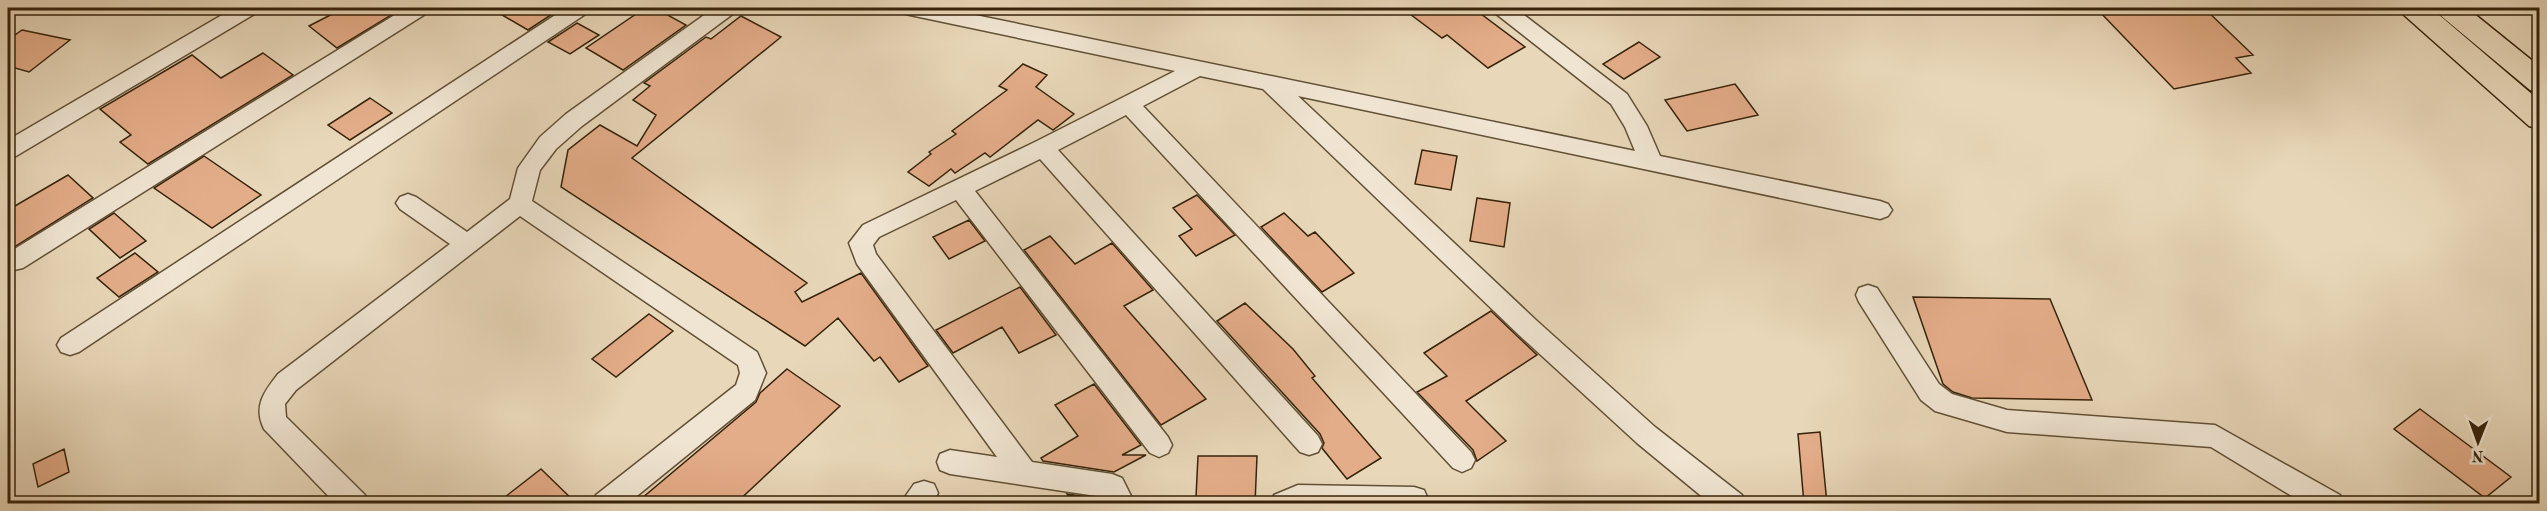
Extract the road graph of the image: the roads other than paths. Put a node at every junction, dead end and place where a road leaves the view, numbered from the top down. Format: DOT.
graph roads {
  1 [pos="249,8"];
  2 [pos="420,8"];
  3 [pos="580,8"];
  4 [pos="727,8"];
  5 [pos="910,8"];
  6 [pos="1502,8"];
  7 [pos="2414,8"];
  8 [pos="2450,8"];
  9 [pos="1198,68"];
  10 [pos="1270,83"];
  11 [pos="2540,83"];
  12 [pos="1128,103"];
  13 [pos="2540,118"];
  14 [pos="1043,148"];
  15 [pos="8,150"];
  16 [pos="1651,162"];
  17 [pos="960,188"];
  18 [pos="408,203"];
  19 [pos="520,204"];
  20 [pos="1880,210"];
  21 [pos="467,244"];
  22 [pos="14,261"];
  23 [pos="1868,295"];
  24 [pos="70,345"];
  25 [pos="1309,444"];
  26 [pos="1159,445"];
  27 [pos="1462,460"];
  28 [pos="950,462"];
  29 [pos="1025,474"];
  30 [pos="1414,499"];
  31 [pos="355,504"];
  32 [pos="606,504"];
  33 [pos="1121,504"];
  34 [pos="1284,504"];
  35 [pos="1732,504"];
  36 [pos="2330,504"];
  1 -- 15 [label="street"];
  2 -- 22 [label="street"];
  3 -- 24 [label="street"];
  4 -- 19 [label="street"];
  5 -- 9 [label="street"];
  6 -- 16 [label="street"];
  7 -- 13 [label="highway"];
  8 -- 11 [label="highway"];
  9 -- 10 [label="street"];
  9 -- 12 [label="street"];
  10 -- 16 [label="street"];
  10 -- 35 [label="street"];
  12 -- 14 [label="street"];
  12 -- 27 [label="street"];
  14 -- 17 [label="street"];
  14 -- 25 [label="street"];
  16 -- 20 [label="street"];
  17 -- 26 [label="street"];
  17 -- 29 [label="street"];
  18 -- 21 [label="street"];
  19 -- 21 [label="street"];
  19 -- 32 [label="street"];
  21 -- 31 [label="street"];
  23 -- 36 [label="street"];
  28 -- 29 [label="street"];
  29 -- 33 [label="street"];
  30 -- 34 [label="street"];
}
